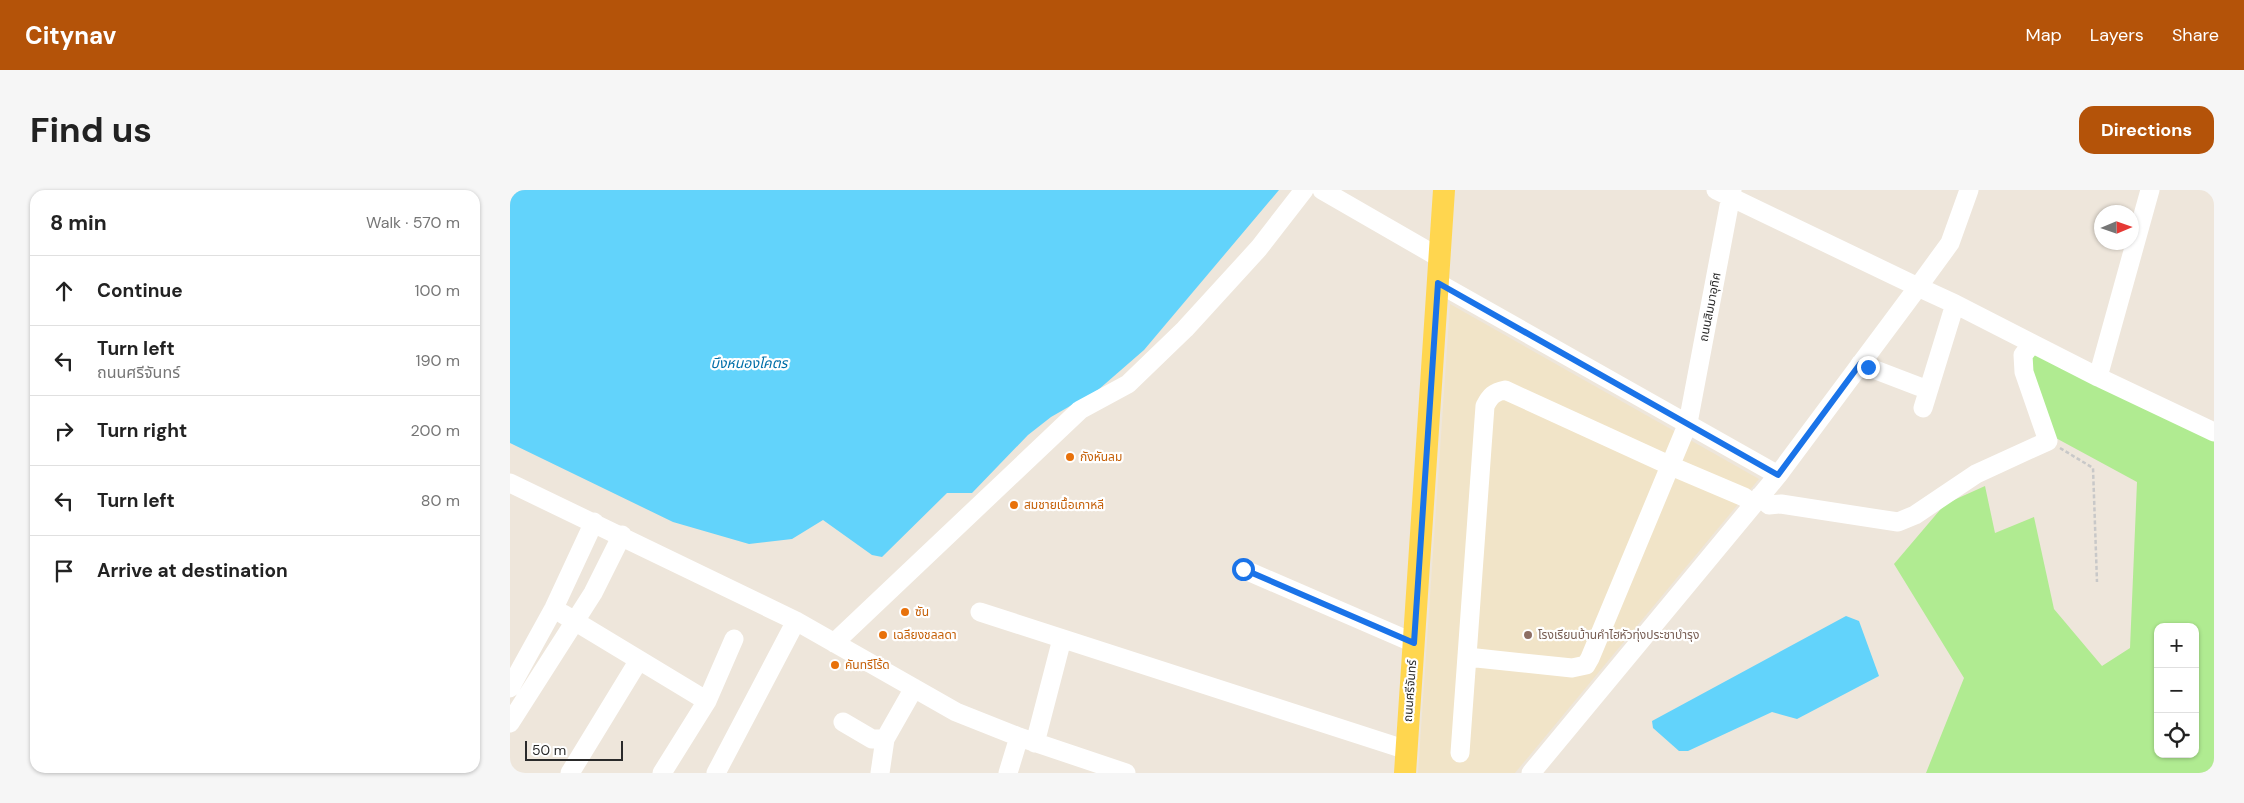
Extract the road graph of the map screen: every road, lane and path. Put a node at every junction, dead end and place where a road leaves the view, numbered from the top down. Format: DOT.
graph roads {
  1 [pos="1304,190"];
  2 [pos="1322,190"];
  3 [pos="1444,190"];
  4 [pos="1969,190"];
  5 [pos="2150,190"];
  6 [pos="1726,192"];
  7 [pos="1440,258"];
  8 [pos="1438,283"];
  9 [pos="1918,287"];
  10 [pos="1955,304"];
  11 [pos="2032,344"];
  12 [pos="1860,364"];
  13 [pos="2098,377"];
  14 [pos="1688,424"];
  15 [pos="2214,432"];
  16 [pos="2048,441"];
  17 [pos="1671,466"];
  18 [pos="1778,475"];
  19 [pos="510,483"];
  20 [pos="1757,500"];
  21 [pos="594,522"];
  22 [pos="622,536"];
  23 [pos="1243,569"];
  24 [pos="2097,582"];
  25 [pos="554,608"];
  26 [pos="980,612"];
  27 [pos="574,620"];
  28 [pos="796,621"];
  29 [pos="734,639"];
  30 [pos="1062,639"];
  31 [pos="834,643"];
  32 [pos="1414,643"];
  33 [pos="1467,656"];
  34 [pos="639,660"];
  35 [pos="510,688"];
  36 [pos="914,688"];
  37 [pos="707,701"];
  38 [pos="843,722"];
  39 [pos="510,723"];
  40 [pos="885,739"];
  41 [pos="1027,740"];
  42 [pos="1407,750"];
  43 [pos="1460,753"];
  44 [pos="1108,770"];
  45 [pos="570,773"];
  46 [pos="662,773"];
  47 [pos="716,773"];
  48 [pos="880,773"];
  49 [pos="1008,773"];
  50 [pos="1126,773"];
  51 [pos="1405,773"];
  52 [pos="1531,773"];
  1 -- 31 [label="street"];
  2 -- 7 [label="street"];
  3 -- 7 [label="main road, ถนนศรีจันทร์"];
  4 -- 9 [label="street"];
  5 -- 13 [label="street"];
  6 -- 9 [label="street"];
  6 -- 14 [label="street, ถนนสิมมาอุทิศ"];
  7 -- 8 [label="main road, ถนนศรีจันทร์"];
  8 -- 14 [label="street"];
  8 -- 32 [label="main road, ถนนศรีจันทร์"];
  9 -- 10 [label="street"];
  9 -- 12 [label="street"];
  10 -- 11 [label="street"];
  10 -- 12 [label="street"];
  11 -- 13 [label="street"];
  11 -- 16 [label="street"];
  12 -- 18 [label="street"];
  13 -- 15 [label="street"];
  14 -- 17 [label="street, ถนนสิมมาอุทิศ"];
  14 -- 18 [label="street"];
  16 -- 20 [label="street"];
  16 -- 24 [label="path"];
  17 -- 20 [label="street"];
  17 -- 33 [label="street, ถนนสิมมาอุทิศ"];
  17 -- 33 [label="street"];
  18 -- 20 [label="street"];
  19 -- 21 [label="street"];
  20 -- 52 [label="street"];
  21 -- 22 [label="street"];
  21 -- 25 [label="street"];
  22 -- 27 [label="street"];
  22 -- 28 [label="street"];
  23 -- 32 [label="street"];
  25 -- 27 [label="street"];
  25 -- 35 [label="street"];
  26 -- 30 [label="street"];
  27 -- 34 [label="street"];
  27 -- 39 [label="street"];
  28 -- 31 [label="street"];
  28 -- 47 [label="street"];
  29 -- 37 [label="street"];
  30 -- 41 [label="street"];
  30 -- 42 [label="street"];
  31 -- 36 [label="street"];
  32 -- 42 [label="main road, ถนนศรีจันทร์"];
  33 -- 43 [label="street"];
  34 -- 37 [label="street"];
  34 -- 45 [label="street"];
  36 -- 40 [label="street"];
  36 -- 41 [label="street"];
  37 -- 46 [label="street"];
  38 -- 40 [label="street"];
  40 -- 48 [label="street"];
  41 -- 44 [label="street"];
  41 -- 49 [label="street"];
  42 -- 51 [label="main road, ถนนศรีจันทร์"];
  44 -- 50 [label="street"];
}
